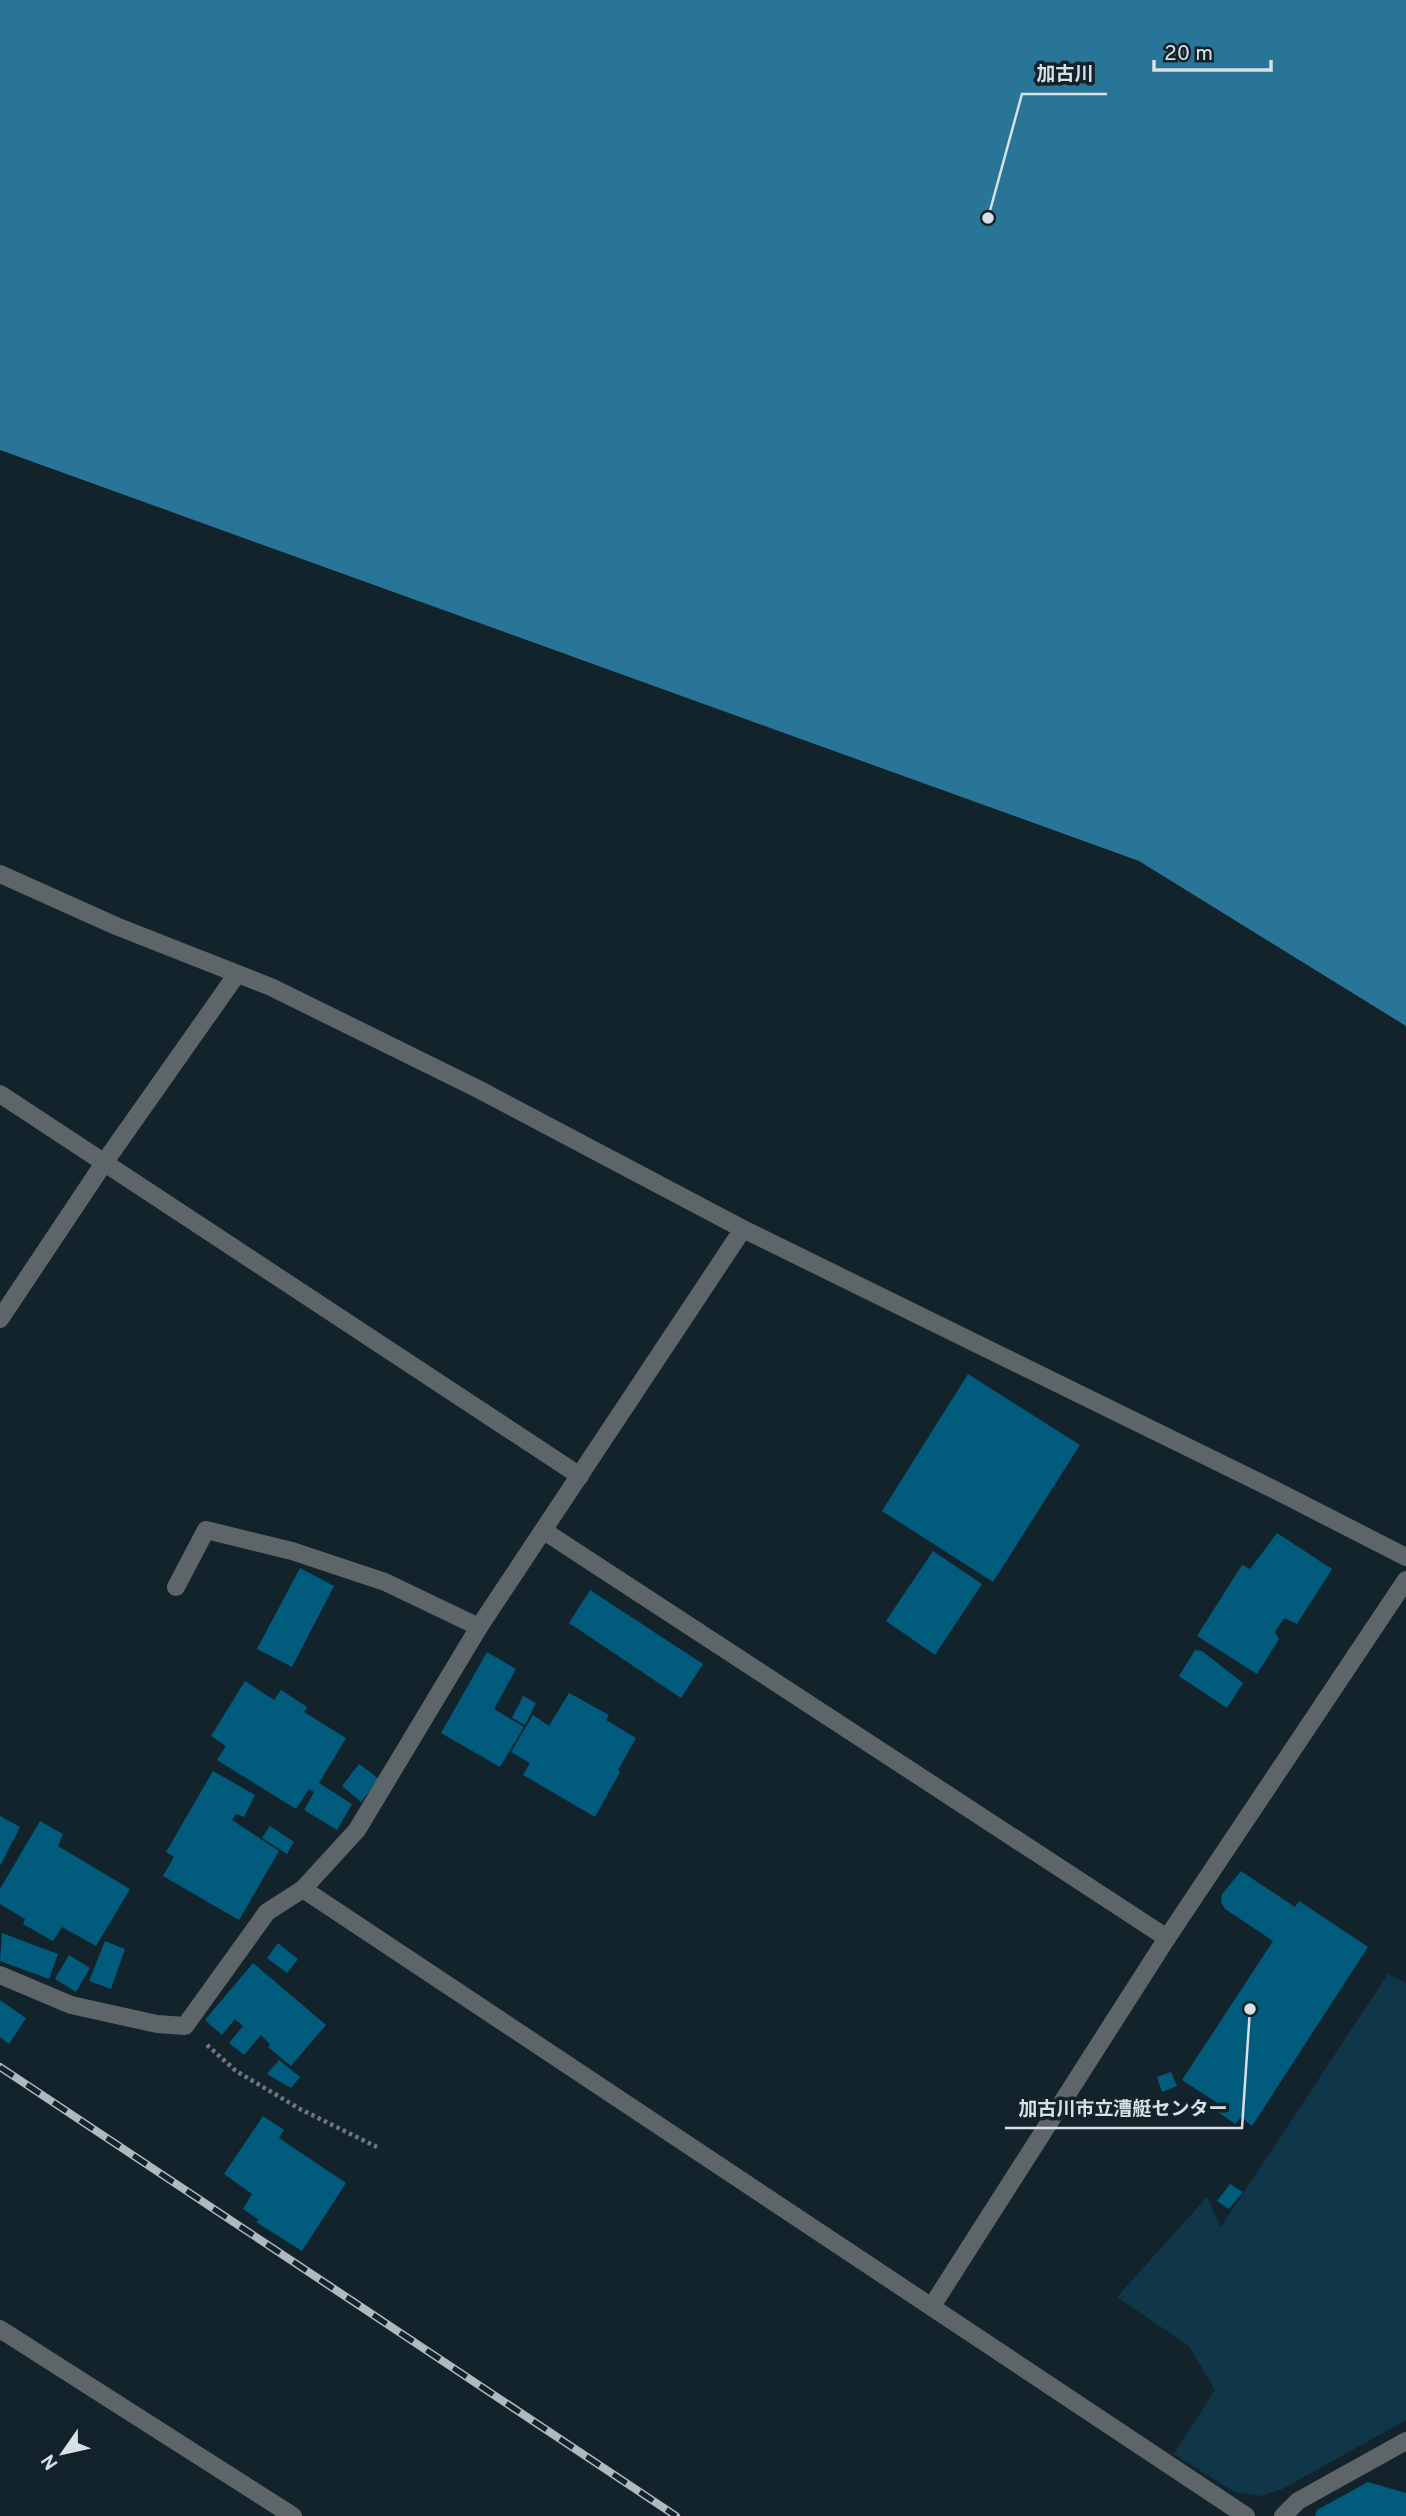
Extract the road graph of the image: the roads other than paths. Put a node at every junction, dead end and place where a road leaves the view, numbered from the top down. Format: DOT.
graph roads {
  1 [pos="0,874"];
  2 [pos="237,974"];
  3 [pos="0,1094"];
  4 [pos="104,1163"];
  5 [pos="743,1229"];
  6 [pos="0,1319"];
  7 [pos="580,1476"];
  8 [pos="544,1531"];
  9 [pos="1406,1557"];
  10 [pos="1406,1580"];
  11 [pos="176,1587"];
  12 [pos="479,1627"];
  13 [pos="303,1889"];
  14 [pos="1167,1938"];
  15 [pos="0,1975"];
  16 [pos="932,2306"];
  17 [pos="0,2329"];
  18 [pos="1406,2441"];
  19 [pos="293,2516"];
  20 [pos="1246,2516"];
  21 [pos="1283,2516"];
  1 -- 2 [label="street"];
  2 -- 4 [label="street"];
  2 -- 5 [label="street"];
  3 -- 4 [label="street"];
  4 -- 6 [label="street"];
  4 -- 7 [label="street"];
  5 -- 7 [label="street"];
  5 -- 9 [label="street"];
  7 -- 8 [label="street"];
  8 -- 12 [label="street"];
  8 -- 14 [label="street"];
  10 -- 14 [label="street"];
  11 -- 12 [label="street"];
  12 -- 13 [label="street"];
  13 -- 15 [label="street"];
  13 -- 16 [label="street"];
  14 -- 16 [label="street"];
  16 -- 20 [label="street"];
  17 -- 19 [label="street"];
  18 -- 21 [label="street"];
}
